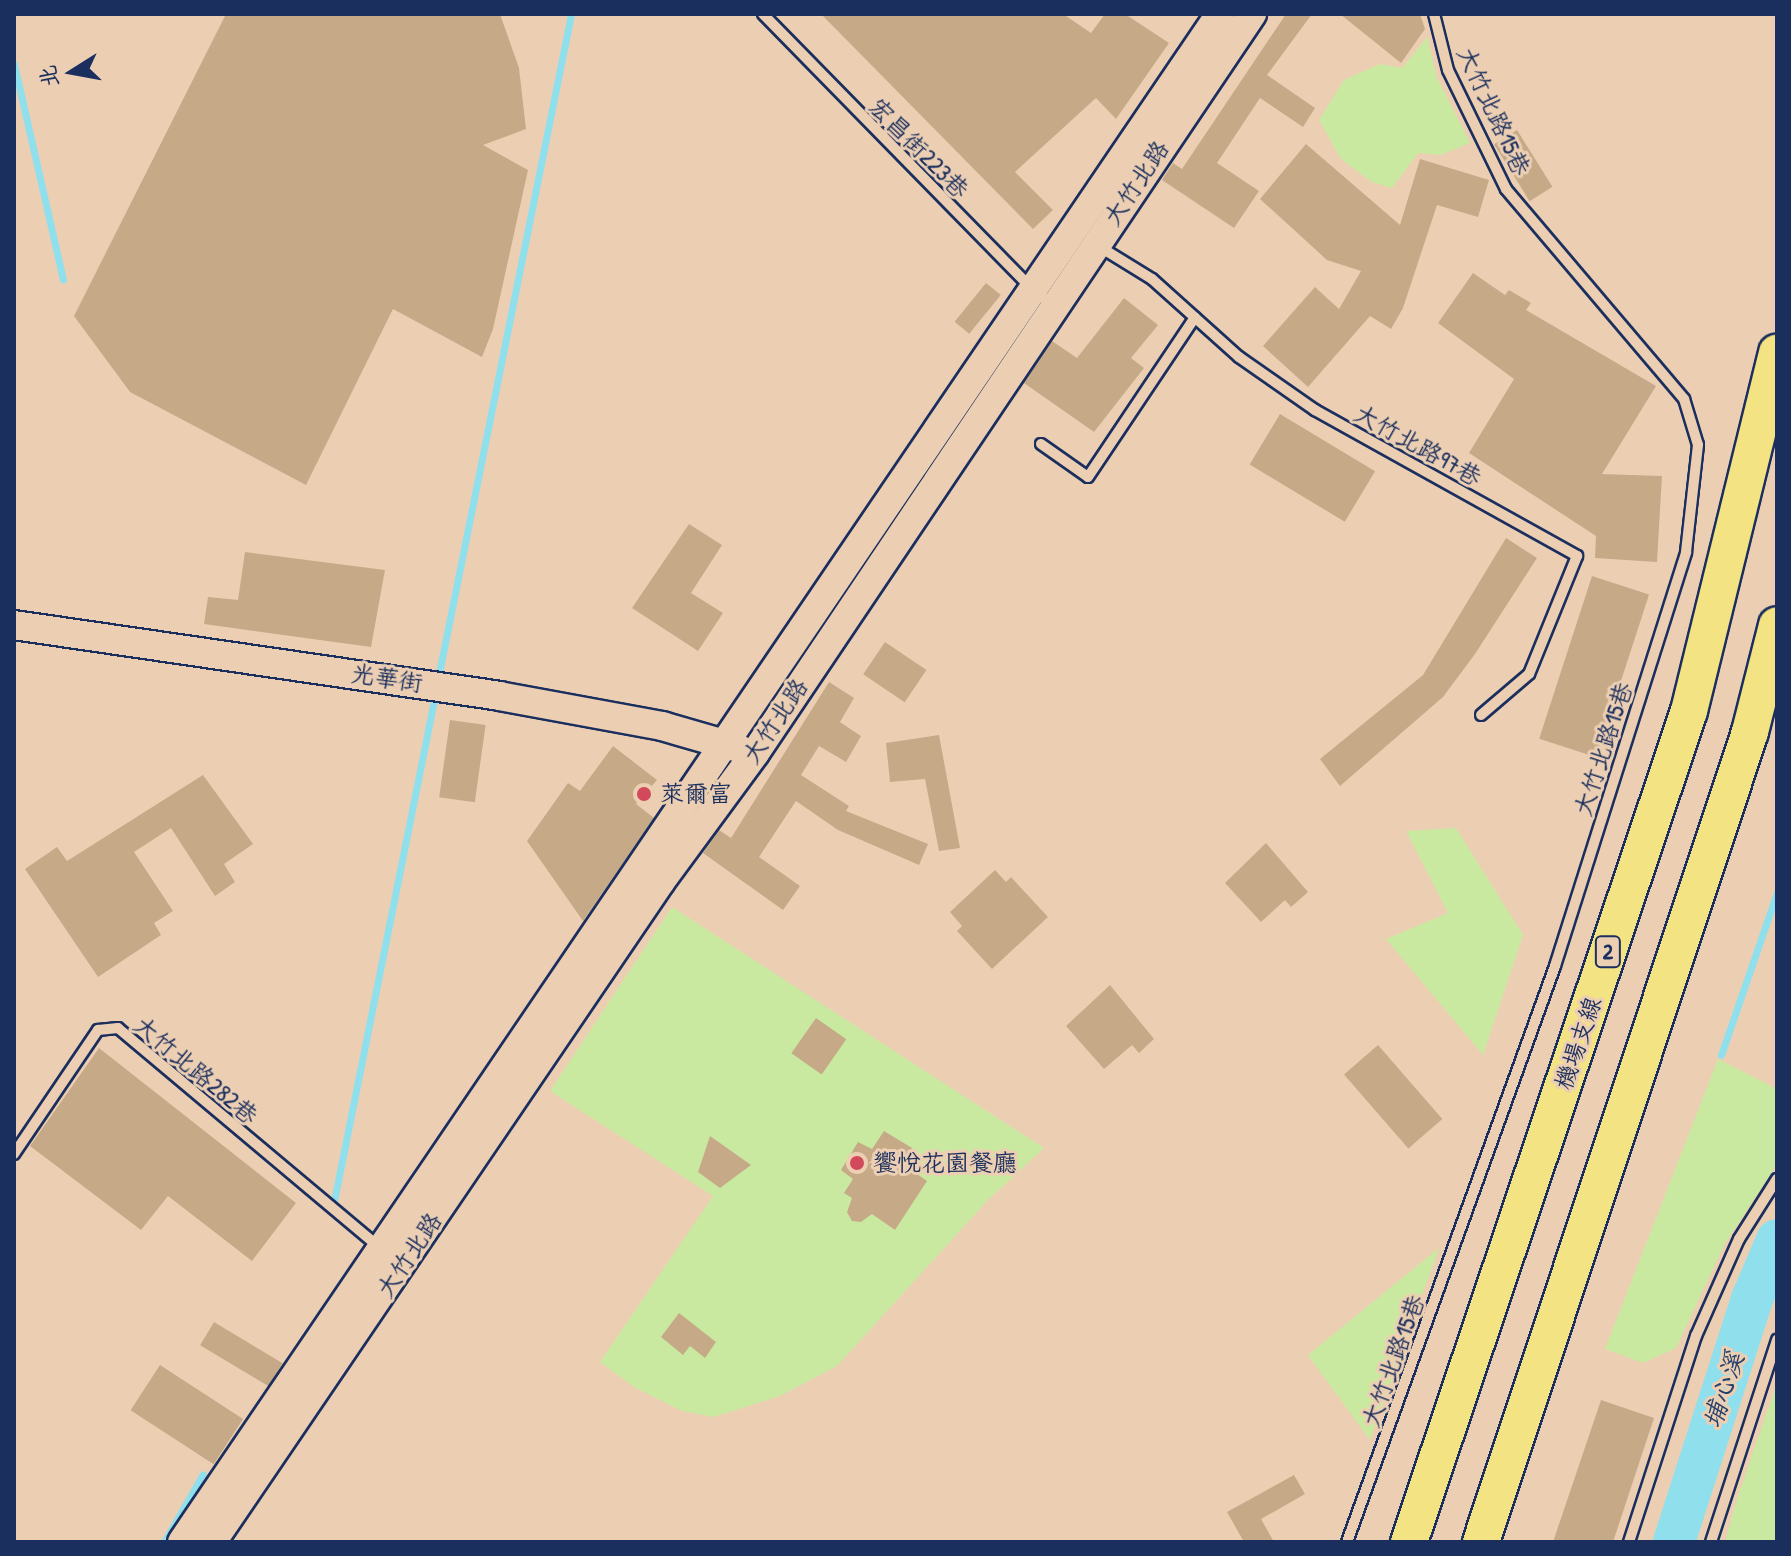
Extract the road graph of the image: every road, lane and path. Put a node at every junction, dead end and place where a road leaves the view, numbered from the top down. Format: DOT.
graph roads {
  1 [pos="763,14"];
  2 [pos="1220,14"];
  3 [pos="1252,14"];
  4 [pos="1434,14"];
  5 [pos="1095,244"];
  6 [pos="1044,298"];
  7 [pos="1195,317"];
  8 [pos="1777,353"];
  9 [pos="1041,444"];
  10 [pos="14,625"];
  11 [pos="1777,625"];
  12 [pos="1481,715"];
  13 [pos="723,743"];
  14 [pos="755,753"];
  15 [pos="14,1154"];
  16 [pos="1777,1179"];
  17 [pos="380,1247"];
  18 [pos="1777,1340"];
  19 [pos="182,1542"];
  20 [pos="212,1542"];
  21 [pos="1347,1542"];
  22 [pos="1409,1542"];
  23 [pos="1481,1542"];
  24 [pos="1629,1542"];
  25 [pos="1711,1542"];
  1 -- 6 [label="lane, 宏昌街223巷"];
  2 -- 6 [label="street, 大竹北路"];
  3 -- 5 [label="street, 大竹北路"];
  4 -- 21 [label="lane, 大竹北路15巷"];
  5 -- 6 [label="street, 大竹北路"];
  5 -- 7 [label="lane, 大竹北路97巷"];
  6 -- 13 [label="street, 大竹北路"];
  6 -- 14 [label="street, 大竹北路"];
  7 -- 9 [label="lane"];
  7 -- 12 [label="lane, 大竹北路97巷"];
  8 -- 22 [label="highway, 機場支線 / 2"];
  10 -- 13 [label="street, 光華街"];
  11 -- 23 [label="highway"];
  13 -- 14 [label="street, 光華街"];
  13 -- 17 [label="street, 大竹北路"];
  14 -- 20 [label="street, 大竹北路"];
  15 -- 17 [label="lane, 大竹北路282巷"];
  16 -- 24 [label="lane"];
  17 -- 19 [label="street, 大竹北路"];
  18 -- 25 [label="lane"];
}
